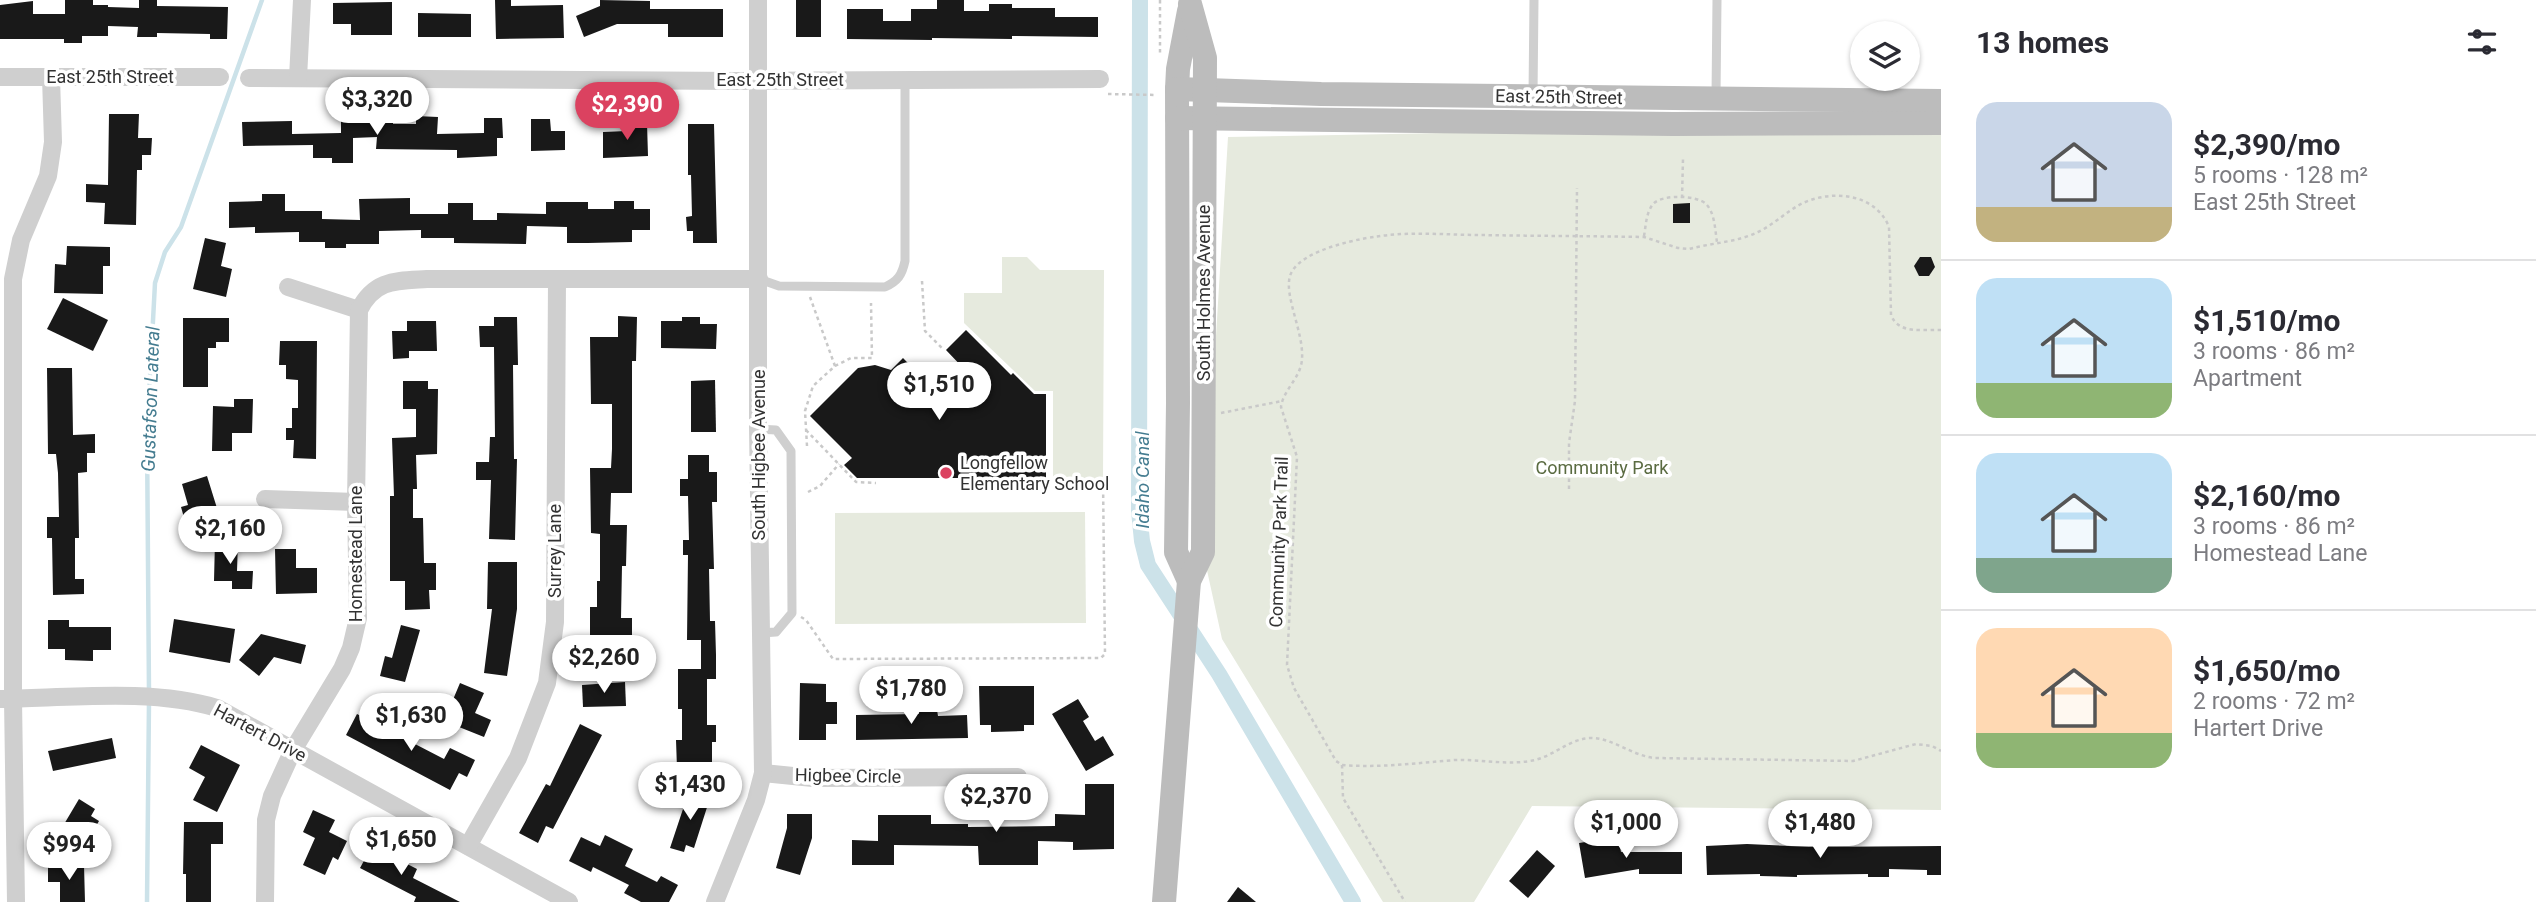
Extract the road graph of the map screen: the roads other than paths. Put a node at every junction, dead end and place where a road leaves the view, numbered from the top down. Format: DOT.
graph roads {
  1 [pos="302,0"];
  2 [pos="758,0"];
  3 [pos="1534,0"];
  4 [pos="1717,0"];
  5 [pos="1190,2"];
  6 [pos="0,77"];
  7 [pos="51,77"];
  8 [pos="220,77"];
  9 [pos="249,78"];
  10 [pos="298,78"];
  11 [pos="905,80"];
  12 [pos="758,81"];
  13 [pos="1102,87"];
  14 [pos="1205,90"];
  15 [pos="1167,92"];
  16 [pos="1717,99"];
  17 [pos="1941,101"];
  18 [pos="1533,109"];
  19 [pos="1177,118"];
  20 [pos="1205,118"];
  21 [pos="1941,123"];
  22 [pos="1718,124"];
  23 [pos="556,279"];
  24 [pos="759,279"];
  25 [pos="6,280"];
  26 [pos="288,287"];
  27 [pos="359,310"];
  28 [pos="758,429"];
  29 [pos="7,480"];
  30 [pos="265,499"];
  31 [pos="356,502"];
  32 [pos="1189,581"];
  33 [pos="760,633"];
  34 [pos="6,699"];
  35 [pos="293,750"];
  36 [pos="763,773"];
  37 [pos="1018,777"];
  38 [pos="468,846"];
  39 [pos="16,902"];
  40 [pos="265,902"];
  41 [pos="569,902"];
  42 [pos="715,902"];
  43 [pos="1164,902"];
  1 -- 10 [label="street"];
  2 -- 12 [label="street, South Higbee Avenue"];
  3 -- 18 [label="lane"];
  4 -- 16 [label="lane"];
  5 -- 14 [label="street, South Holmes Avenue"];
  5 -- 15 [label="street, South Holmes Avenue"];
  6 -- 7 [label="street, East 25th Street"];
  7 -- 8 [label="street, East 25th Street"];
  7 -- 25 [label="street"];
  9 -- 10 [label="street, East 25th Street"];
  10 -- 12 [label="street, East 25th Street"];
  11 -- 12 [label="street, East 25th Street"];
  11 -- 13 [label="street, East 25th Street"];
  11 -- 24 [label="lane"];
  12 -- 24 [label="street, South Higbee Avenue"];
  14 -- 15 [label="street, East 25th Street"];
  14 -- 18 [label="street, East 25th Street"];
  14 -- 20 [label="street, South Holmes Avenue"];
  15 -- 19 [label="street, South Holmes Avenue"];
  16 -- 17 [label="street, East 25th Street"];
  16 -- 18 [label="street, East 25th Street"];
  16 -- 22 [label="lane"];
  18 -- 20 [label="street, East 25th Street"];
  18 -- 22 [label="street, East 25th Street"];
  19 -- 20 [label="street, East 25th Street"];
  19 -- 32 [label="street, South Holmes Avenue"];
  20 -- 32 [label="street, South Holmes Avenue"];
  21 -- 22 [label="street, East 25th Street"];
  23 -- 24 [label="street"];
  23 -- 27 [label="street"];
  23 -- 38 [label="street, Surrey Lane"];
  24 -- 28 [label="street, South Higbee Avenue"];
  25 -- 29 [label="street"];
  26 -- 27 [label="street"];
  27 -- 31 [label="street, Homestead Lane"];
  28 -- 33 [label="street, South Higbee Avenue"];
  28 -- 33 [label="lane"];
  29 -- 34 [label="street"];
  30 -- 31 [label="street"];
  31 -- 35 [label="street, Homestead Lane"];
  32 -- 43 [label="street, South Holmes Avenue"];
  33 -- 36 [label="street, South Higbee Avenue"];
  34 -- 35 [label="street, Hartert Drive"];
  34 -- 39 [label="street"];
  35 -- 38 [label="street, Hartert Drive"];
  35 -- 40 [label="street, Homestead Lane"];
  36 -- 37 [label="street, Higbee Circle"];
  36 -- 42 [label="street, South Higbee Avenue"];
  38 -- 41 [label="street, Hartert Drive"];
}
